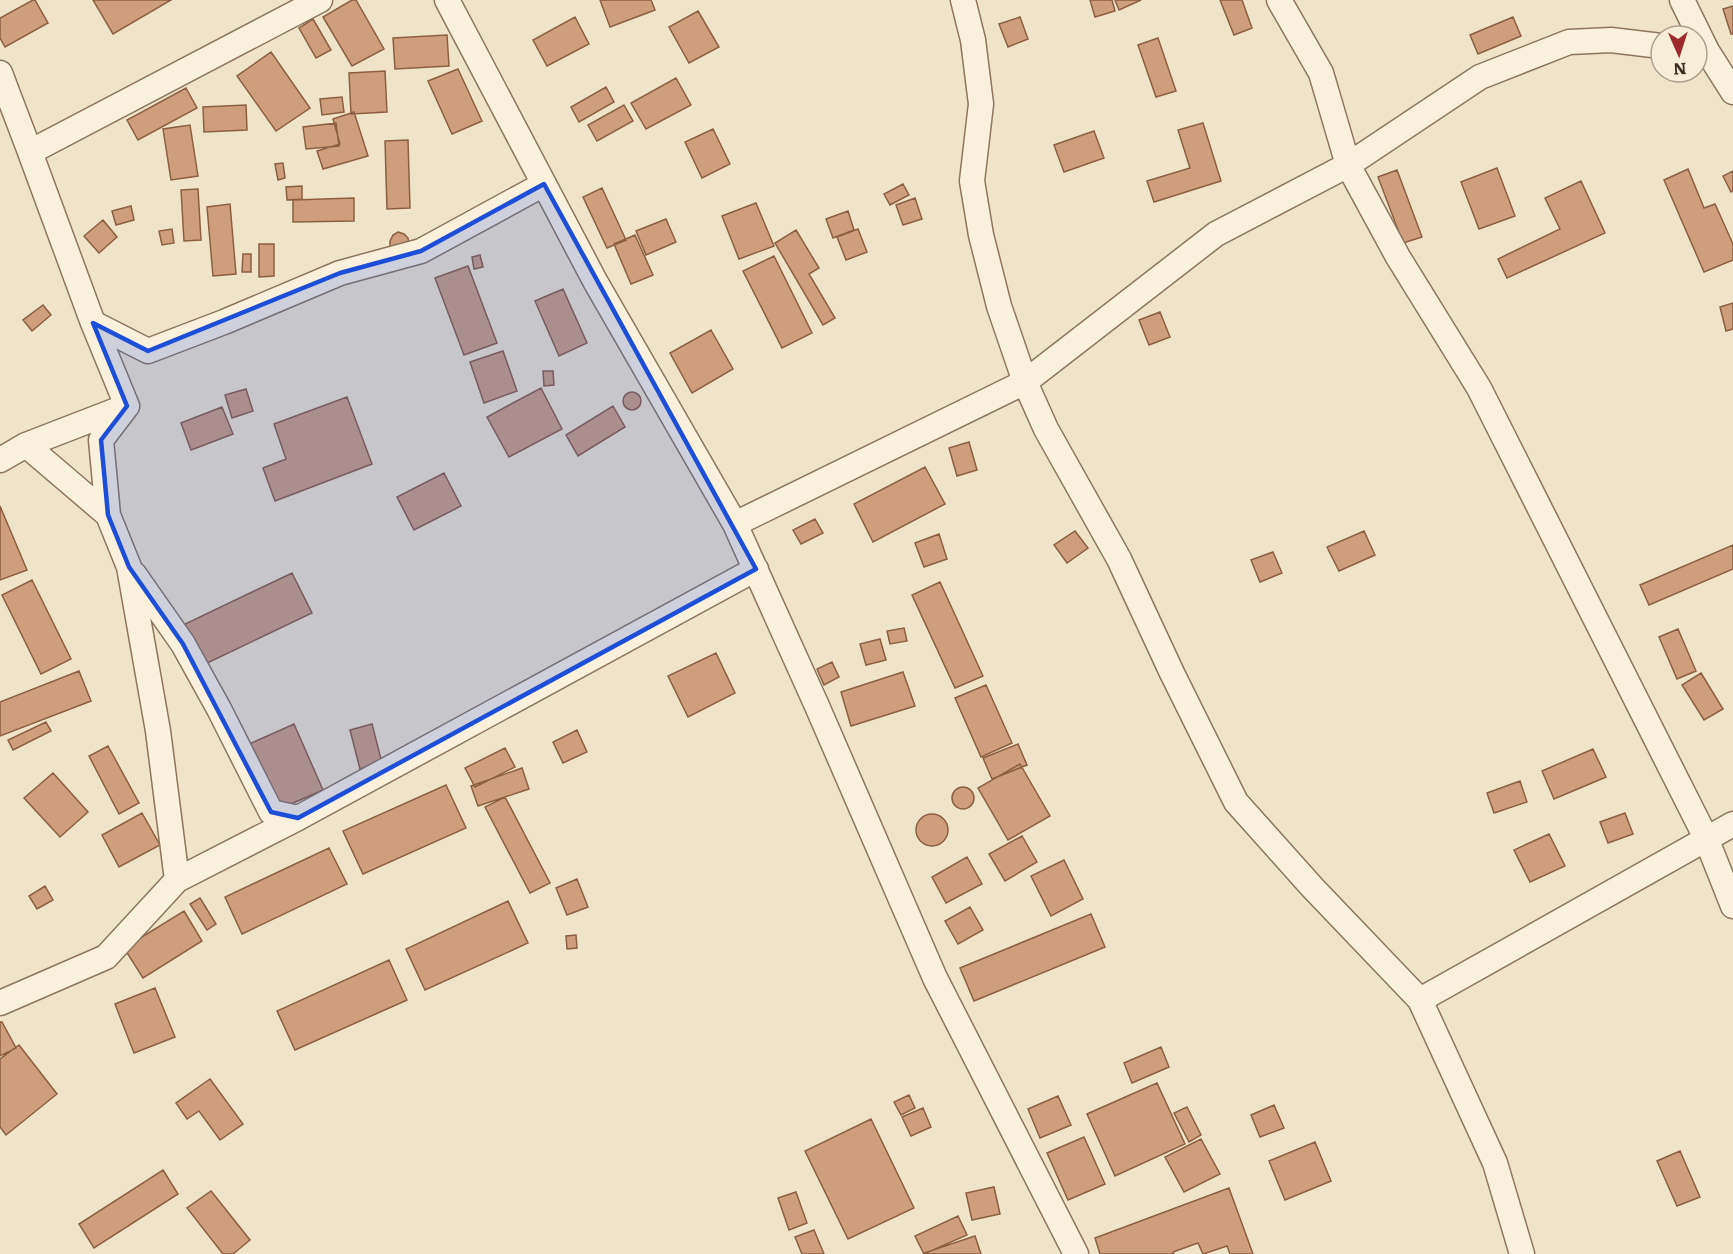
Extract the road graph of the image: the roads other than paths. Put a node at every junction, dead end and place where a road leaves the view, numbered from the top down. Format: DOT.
graph roads {
  1 [pos="320,0"];
  2 [pos="447,0"];
  3 [pos="963,0"];
  4 [pos="1279,0"];
  5 [pos="1682,0"];
  6 [pos="1692,24"];
  7 [pos="1649,44"];
  8 [pos="1709,53"];
  9 [pos="1709,59"];
  10 [pos="1733,62"];
  11 [pos="0,73"];
  12 [pos="1733,92"];
  13 [pos="30,152"];
  14 [pos="1348,165"];
  15 [pos="543,184"];
  16 [pos="93,323"];
  17 [pos="1025,382"];
  18 [pos="127,406"];
  19 [pos="26,445"];
  20 [pos="0,460"];
  21 [pos="108,515"];
  22 [pos="735,524"];
  23 [pos="129,567"];
  24 [pos="756,568"];
  25 [pos="298,818"];
  26 [pos="1733,824"];
  27 [pos="1706,838"];
  28 [pos="177,880"];
  29 [pos="1733,906"];
  30 [pos="1420,1000"];
  31 [pos="0,1003"];
  32 [pos="1076,1254"];
  33 [pos="1522,1254"];
  1 -- 13 [label="street"];
  2 -- 15 [label="street"];
  3 -- 17 [label="street"];
  4 -- 14 [label="street"];
  5 -- 6 [label="street"];
  7 -- 14 [label="street"];
  8 -- 10 [label="street"];
  9 -- 12 [label="street"];
  11 -- 13 [label="street"];
  13 -- 16 [label="street"];
  14 -- 17 [label="street"];
  14 -- 27 [label="street"];
  15 -- 16 [label="street"];
  15 -- 22 [label="street"];
  16 -- 18 [label="street"];
  17 -- 22 [label="street"];
  17 -- 30 [label="street"];
  18 -- 19 [label="street"];
  18 -- 21 [label="street"];
  19 -- 20 [label="street"];
  19 -- 21 [label="street"];
  21 -- 23 [label="street"];
  22 -- 24 [label="street"];
  23 -- 25 [label="street"];
  23 -- 28 [label="street"];
  24 -- 25 [label="street"];
  24 -- 32 [label="street"];
  25 -- 28 [label="street"];
  26 -- 27 [label="street"];
  27 -- 29 [label="street"];
  27 -- 30 [label="street"];
  28 -- 31 [label="street"];
  30 -- 33 [label="street"];
}
